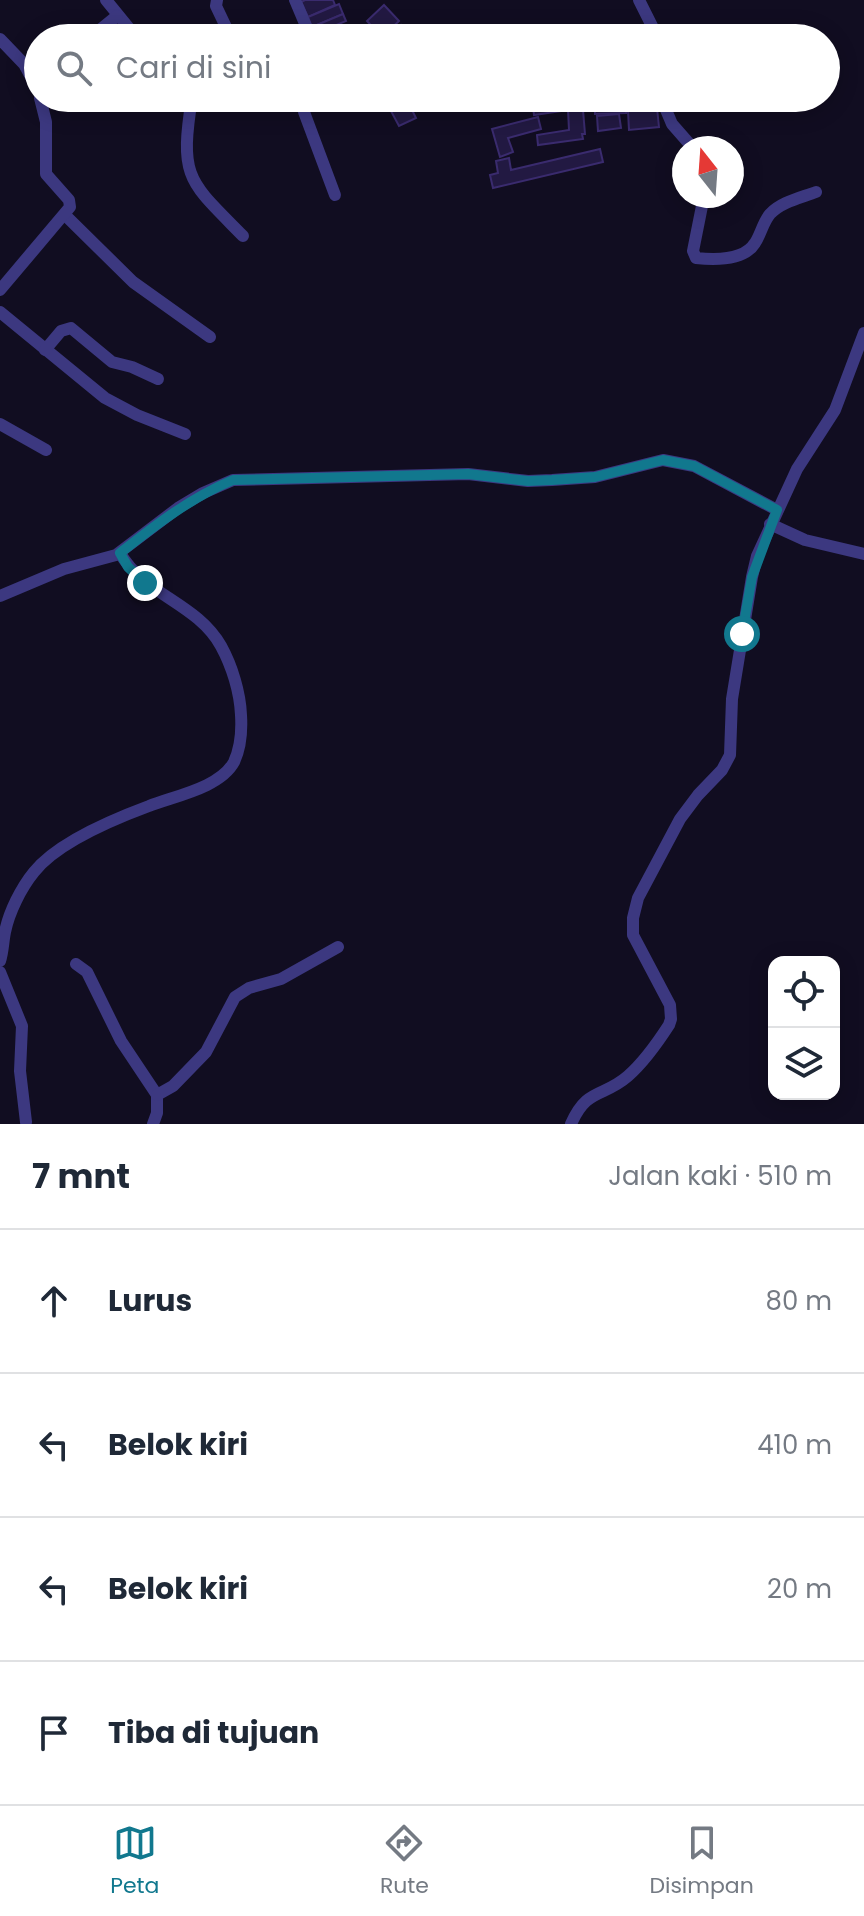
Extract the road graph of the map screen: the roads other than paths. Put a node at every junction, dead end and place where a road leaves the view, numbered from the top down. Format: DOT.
graph roads {
  1 [pos="106,0"];
  2 [pos="217,0"];
  3 [pos="295,0"];
  4 [pos="639,0"];
  5 [pos="117,16"];
  6 [pos="107,24"];
  7 [pos="124,24"];
  8 [pos="225,24"];
  9 [pos="305,24"];
  10 [pos="651,24"];
  11 [pos="0,39"];
  12 [pos="24,64"];
  13 [pos="42,112"];
  14 [pos="190,112"];
  15 [pos="304,112"];
  16 [pos="667,112"];
  17 [pos="682,136"];
  18 [pos="816,192"];
  19 [pos="335,195"];
  20 [pos="702,208"];
  21 [pos="65,215"];
  22 [pos="243,236"];
  23 [pos="0,290"];
  24 [pos="0,312"];
  25 [pos="864,333"];
  26 [pos="210,337"];
  27 [pos="45,350"];
  28 [pos="158,379"];
  29 [pos="0,424"];
  30 [pos="185,434"];
  31 [pos="46,450"];
  32 [pos="777,510"];
  33 [pos="770,524"];
  34 [pos="120,553"];
  35 [pos="864,554"];
  36 [pos="0,596"];
  37 [pos="338,947"];
  38 [pos="0,961"];
  39 [pos="76,964"];
  40 [pos="0,972"];
  41 [pos="157,1095"];
  42 [pos="26,1122"];
  43 [pos="153,1124"];
  44 [pos="571,1124"];
  1 -- 5 [label="street"];
  2 -- 8 [label="street"];
  3 -- 9 [label="street"];
  4 -- 10 [label="street"];
  5 -- 6 [label="street"];
  5 -- 7 [label="street"];
  11 -- 12 [label="street"];
  13 -- 21 [label="street"];
  14 -- 22 [label="street"];
  15 -- 19 [label="street"];
  16 -- 17 [label="street"];
  18 -- 20 [label="street"];
  21 -- 23 [label="street"];
  21 -- 26 [label="street"];
  24 -- 27 [label="street"];
  25 -- 32 [label="street"];
  27 -- 28 [label="street"];
  27 -- 30 [label="street"];
  29 -- 31 [label="street"];
  32 -- 33 [label="street"];
  32 -- 34 [label="street"];
  33 -- 35 [label="street"];
  33 -- 44 [label="street"];
  34 -- 36 [label="street"];
  34 -- 38 [label="street"];
  37 -- 41 [label="street"];
  39 -- 41 [label="street"];
  40 -- 42 [label="street"];
  41 -- 43 [label="street"];
}
